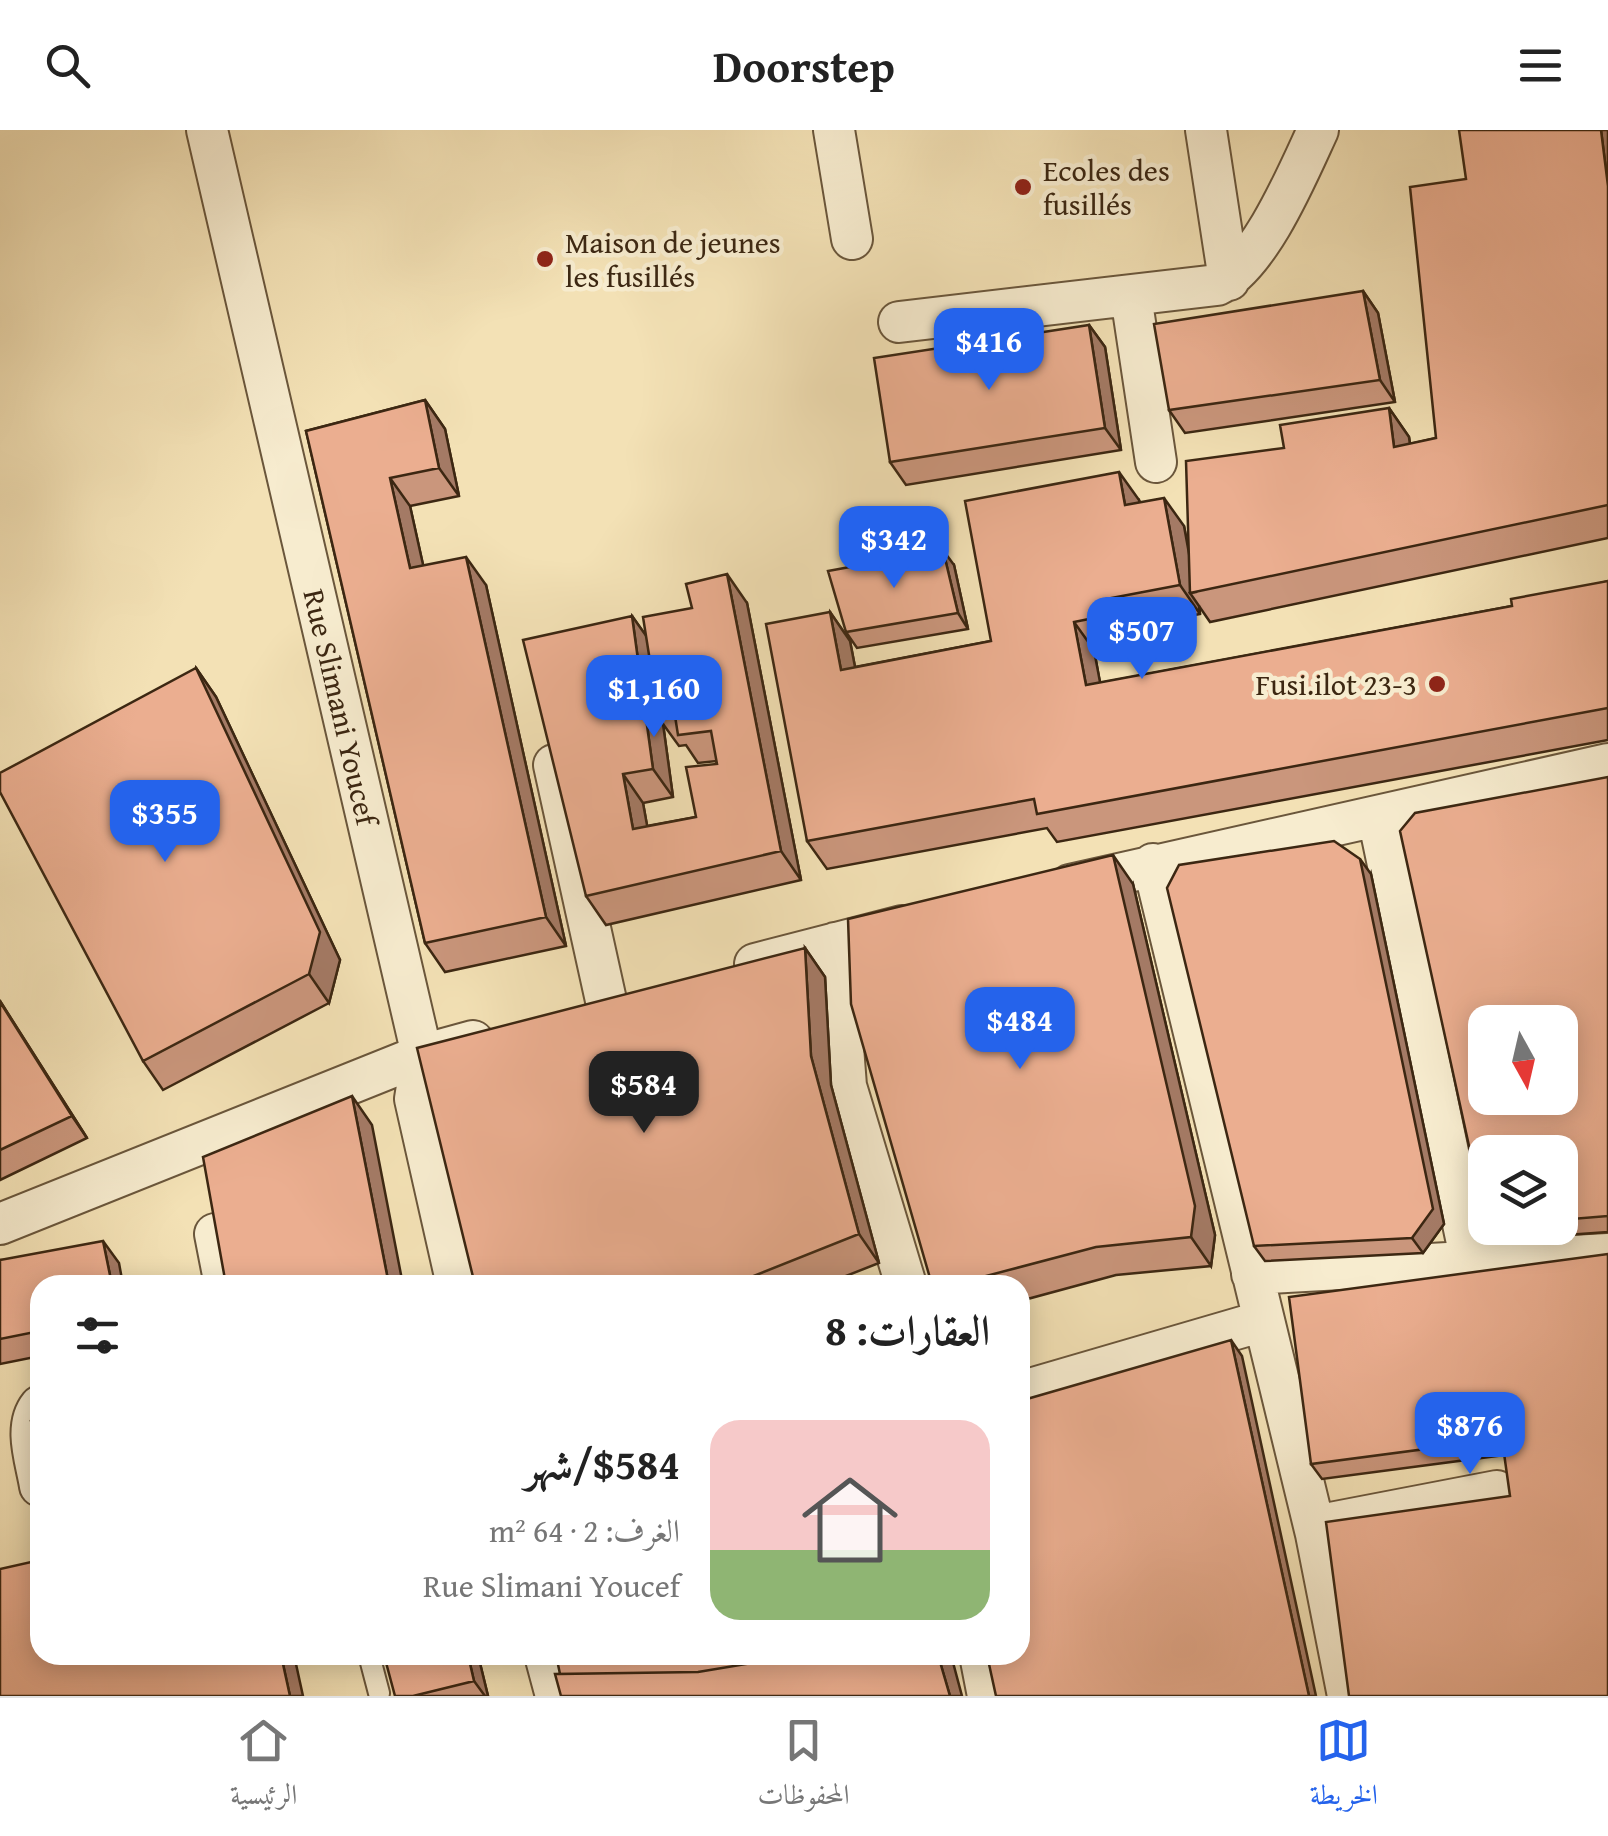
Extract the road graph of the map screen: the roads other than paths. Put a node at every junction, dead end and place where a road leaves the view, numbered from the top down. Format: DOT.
graph roads {
  1 [pos="207,130"];
  2 [pos="834,130"];
  3 [pos="1206,130"];
  4 [pos="1318,130"];
  5 [pos="852,238"];
  6 [pos="1229,280"];
  7 [pos="1131,296"];
  8 [pos="898,322"];
  9 [pos="1156,462"];
  10 [pos="1608,764"];
  11 [pos="554,765"];
  12 [pos="1378,817"];
  13 [pos="1153,864"];
  14 [pos="1041,892"];
  15 [pos="947,915"];
  16 [pos="835,943"];
  17 [pos="721,974"];
  18 [pos="607,1004"];
  19 [pos="514,1030"];
  20 [pos="422,1055"];
  21 [pos="0,1224"];
  22 [pos="215,1234"];
  23 [pos="1608,1254"];
  24 [pos="1471,1262"];
  25 [pos="1252,1274"];
  26 [pos="222,1275"];
  27 [pos="455,1275"];
  28 [pos="903,1275"];
  29 [pos="1263,1320"];
  30 [pos="1030,1389"];
  31 [pos="1497,1491"];
  32 [pos="1314,1526"];
  33 [pos="371,1665"];
  34 [pos="548,1665"];
  35 [pos="982,1665"];
  36 [pos="378,1693"];
  37 [pos="556,1696"];
  38 [pos="988,1696"];
  39 [pos="1348,1696"];
  1 -- 20 [label="street, Rue Slimani Youcef"];
  2 -- 5 [label="street"];
  3 -- 6 [label="street"];
  4 -- 6 [label="street"];
  6 -- 7 [label="street"];
  7 -- 8 [label="street"];
  7 -- 9 [label="street"];
  10 -- 12 [label="street"];
  11 -- 18 [label="street"];
  12 -- 13 [label="street"];
  12 -- 24 [label="street"];
  13 -- 14 [label="street"];
  13 -- 25 [label="street"];
  15 -- 16 [label="street"];
  16 -- 17 [label="street"];
  16 -- 28 [label="street"];
  19 -- 20 [label="street"];
  20 -- 21 [label="street"];
  20 -- 27 [label="street, Rue Slimani Youcef"];
  22 -- 26 [label="street"];
  23 -- 24 [label="street"];
  24 -- 25 [label="street"];
  25 -- 29 [label="street"];
  29 -- 30 [label="street"];
  29 -- 32 [label="street"];
  31 -- 32 [label="street"];
  32 -- 39 [label="street"];
  33 -- 36 [label="lane"];
  34 -- 37 [label="street"];
  35 -- 38 [label="street"];
}
